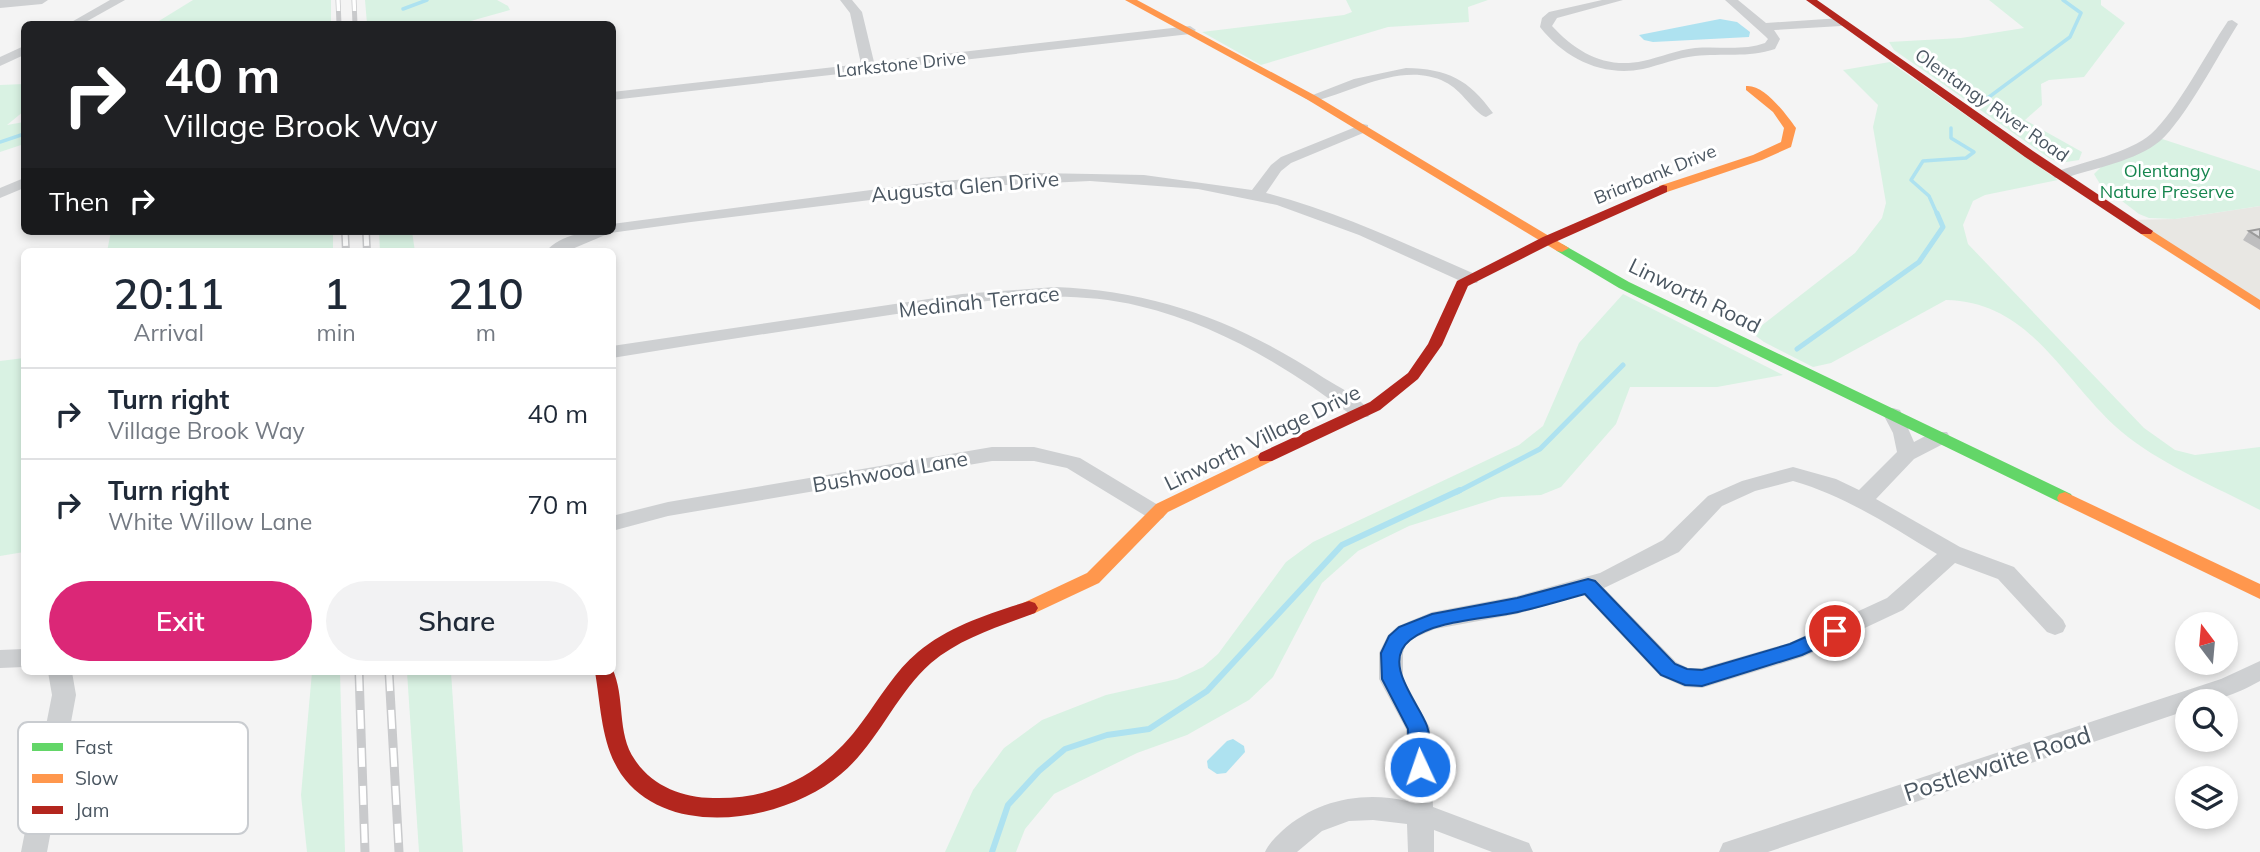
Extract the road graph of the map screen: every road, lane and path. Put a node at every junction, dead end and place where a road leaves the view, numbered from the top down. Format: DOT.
graph roads {
  1 [pos="42,0"];
  2 [pos="96,0"];
  3 [pos="846,0"];
  4 [pos="1130,0"];
  5 [pos="1617,0"];
  6 [pos="1731,0"];
  7 [pos="1811,0"];
  8 [pos="118,1"];
  9 [pos="0,4"];
  10 [pos="1837,19"];
  11 [pos="80,21"];
  12 [pos="1761,24"];
  13 [pos="2232,24"];
  14 [pos="1190,30"];
  15 [pos="21,52"];
  16 [pos="0,62"];
  17 [pos="869,68"];
  18 [pos="1750,89"];
  19 [pos="616,96"];
  20 [pos="1312,98"];
  21 [pos="1486,113"];
  22 [pos="1363,128"];
  23 [pos="2060,175"];
  24 [pos="21,184"];
  25 [pos="0,193"];
  26 [pos="1256,196"];
  27 [pos="616,228"];
  28 [pos="591,235"];
  29 [pos="1548,240"];
  30 [pos="560,248"];
  31 [pos="1471,279"];
  32 [pos="2260,306"];
  33 [pos="616,351"];
  34 [pos="1361,413"];
  35 [pos="1893,414"];
  36 [pos="1940,437"];
  37 [pos="1907,454"];
  38 [pos="1863,500"];
  39 [pos="1156,513"];
  40 [pos="616,523"];
  41 [pos="1952,553"];
  42 [pos="1588,586"];
  43 [pos="2260,592"];
  44 [pos="2055,626"];
  45 [pos="21,658"];
  46 [pos="0,659"];
  47 [pos="2260,670"];
  48 [pos="61,675"];
  49 [pos="606,675"];
  50 [pos="59,722"];
  51 [pos="1422,816"];
  52 [pos="37,834"];
  53 [pos="34,852"];
  54 [pos="1278,852"];
  55 [pos="1421,852"];
  56 [pos="1520,852"];
  57 [pos="1732,852"];
  1 -- 9 [label="street"];
  2 -- 8 [label="street"];
  3 -- 17 [label="street"];
  4 -- 14 [label="main road, Linworth Road"];
  5 -- 12 [label="street"];
  6 -- 12 [label="street"];
  7 -- 10 [label="main road, Olentangy River Road"];
  8 -- 11 [label="street"];
  10 -- 12 [label="street"];
  10 -- 23 [label="main road, Olentangy River Road"];
  13 -- 23 [label="street"];
  14 -- 17 [label="street, Larkstone Drive"];
  14 -- 20 [label="main road, Linworth Road"];
  15 -- 16 [label="street"];
  17 -- 19 [label="street, Larkstone Drive"];
  18 -- 29 [label="main road, Briarbank Drive"];
  20 -- 21 [label="street"];
  20 -- 22 [label="main road, Linworth Road"];
  22 -- 26 [label="street"];
  22 -- 29 [label="main road, Linworth Road"];
  23 -- 32 [label="main road, Olentangy River Road"];
  24 -- 25 [label="street"];
  26 -- 27 [label="street, Augusta Glen Drive"];
  26 -- 31 [label="street, Augusta Glen Drive"];
  28 -- 30 [label="street"];
  29 -- 31 [label="main road, Linworth Village Drive"];
  29 -- 35 [label="main road, Linworth Road"];
  31 -- 34 [label="main road, Linworth Village Drive"];
  33 -- 34 [label="street, Medinah Terrace"];
  34 -- 39 [label="main road, Linworth Village Drive"];
  35 -- 36 [label="main road, Linworth Road"];
  35 -- 37 [label="street"];
  36 -- 37 [label="street"];
  36 -- 43 [label="main road, Linworth Road"];
  37 -- 38 [label="street"];
  38 -- 41 [label="street"];
  38 -- 42 [label="street"];
  39 -- 40 [label="street, Bushwood Lane"];
  39 -- 49 [label="main road, Linworth Village Drive"];
  41 -- 42 [label="street"];
  41 -- 44 [label="street"];
  42 -- 51 [label="street"];
  45 -- 46 [label="street"];
  47 -- 57 [label="street, Postlewaite Road"];
  48 -- 50 [label="street"];
  51 -- 54 [label="street"];
  51 -- 55 [label="street"];
  51 -- 56 [label="street"];
  52 -- 53 [label="street"];
}
